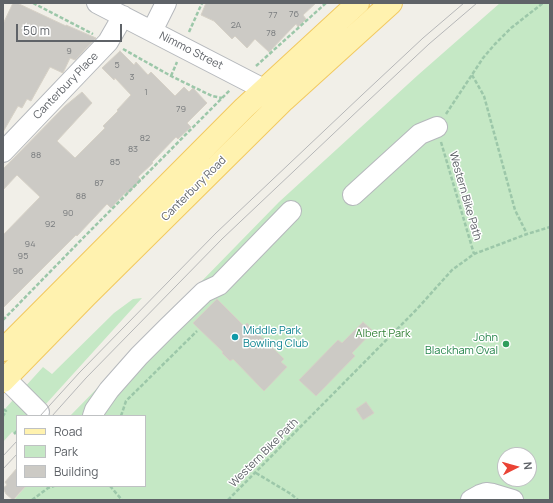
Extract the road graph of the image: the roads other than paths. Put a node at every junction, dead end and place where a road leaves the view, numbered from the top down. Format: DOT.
graph roads {
  1 [pos="98,3"];
  2 [pos="166,3"];
  3 [pos="358,3"];
  4 [pos="391,3"];
  5 [pos="122,16"];
  6 [pos="152,31"];
  7 [pos="263,90"];
  8 [pos="284,100"];
  9 [pos="437,127"];
  10 [pos="3,152"];
  11 [pos="353,195"];
  12 [pos="291,211"];
  13 [pos="3,350"];
  14 [pos="4,380"];
  15 [pos="39,412"];
  16 [pos="93,415"];
  17 [pos="471,500"];
  18 [pos="513,500"];
  1 -- 5 [label="street, Nimmo Street"];
  2 -- 6 [label="street"];
  3 -- 7 [label="main road, Canterbury Road"];
  4 -- 8 [label="main road, Canterbury Road"];
  5 -- 6 [label="street, Nimmo Street"];
  5 -- 10 [label="street, Canterbury Place"];
  6 -- 7 [label="street, Nimmo Street"];
  7 -- 8 [label="street, Nimmo Street"];
  7 -- 13 [label="main road, Canterbury Road"];
  8 -- 14 [label="main road, Canterbury Road"];
  9 -- 11 [label="street"];
  12 -- 16 [label="street"];
  14 -- 15 [label="street"];
  17 -- 18 [label="street"];
}
